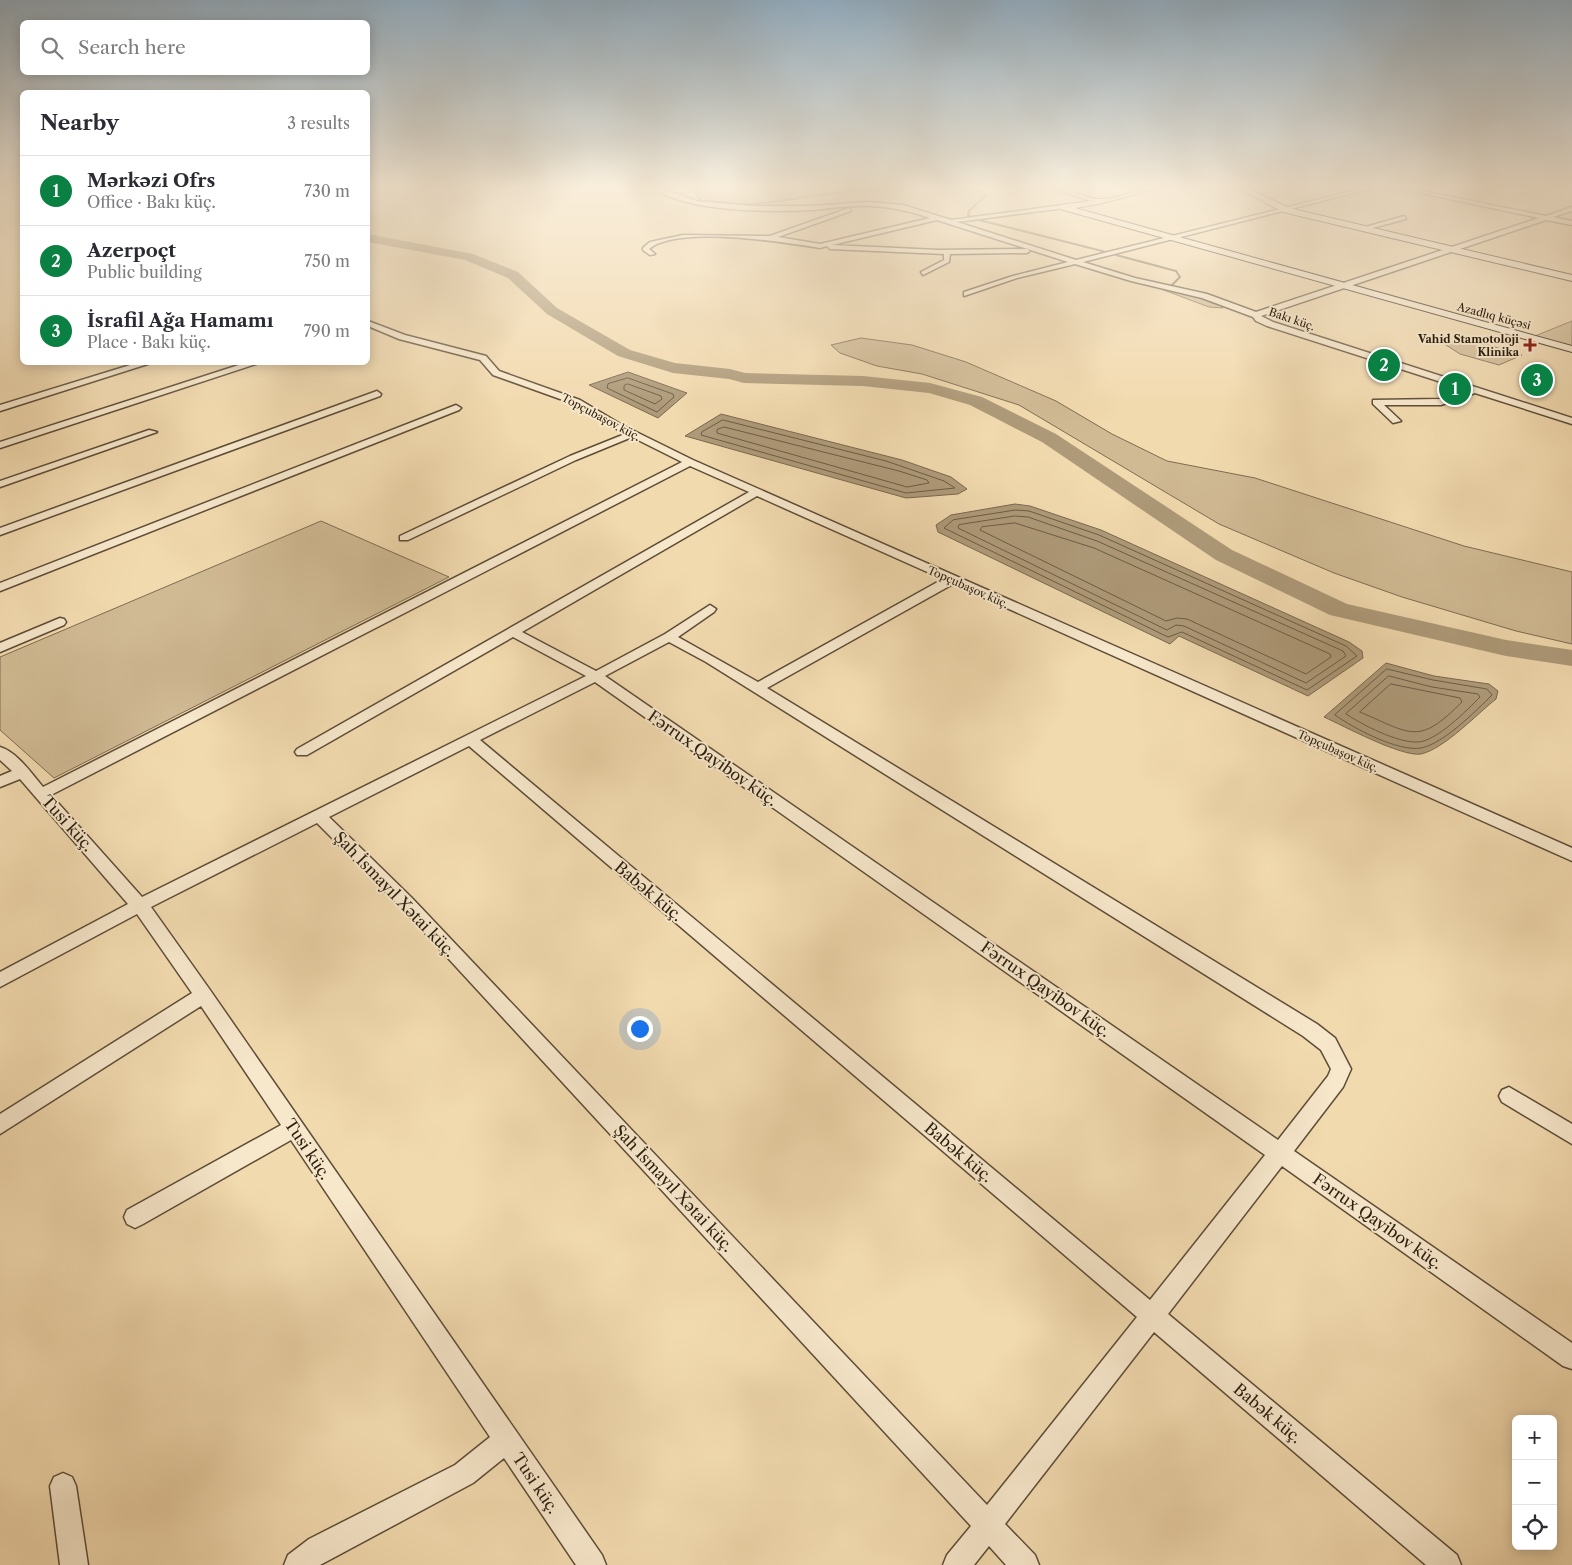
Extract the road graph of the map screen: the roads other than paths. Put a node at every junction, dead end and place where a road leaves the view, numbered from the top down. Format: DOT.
graph roads {
  1 [pos="947,261"];
  2 [pos="1072,261"];
  3 [pos="1079,261"];
  4 [pos="1254,261"];
  5 [pos="1419,261"];
  6 [pos="1500,261"];
  7 [pos="1075,262"];
  8 [pos="923,273"];
  9 [pos="1572,278"];
  10 [pos="1343,286"];
  11 [pos="967,294"];
  12 [pos="1256,315"];
  13 [pos="370,324"];
  14 [pos="1572,349"];
  15 [pos="140,365"];
  16 [pos="249,365"];
  17 [pos="1474,390"];
  18 [pos="377,394"];
  19 [pos="0,408"];
  20 [pos="456,408"];
  21 [pos="1396,421"];
  22 [pos="1572,421"];
  23 [pos="152,432"];
  24 [pos="632,434"];
  25 [pos="0,445"];
  26 [pos="690,462"];
  27 [pos="0,484"];
  28 [pos="756,492"];
  29 [pos="0,532"];
  30 [pos="404,538"];
  31 [pos="950,580"];
  32 [pos="0,587"];
  33 [pos="710,609"];
  34 [pos="60,622"];
  35 [pos="513,632"];
  36 [pos="669,637"];
  37 [pos="0,648"];
  38 [pos="596,676"];
  39 [pos="758,688"];
  40 [pos="470,738"];
  41 [pos="0,752"];
  42 [pos="302,752"];
  43 [pos="22,772"];
  44 [pos="0,782"];
  45 [pos="41,794"];
  46 [pos="318,815"];
  47 [pos="1572,855"];
  48 [pos="140,905"];
  49 [pos="0,980"];
  50 [pos="204,995"];
  51 [pos="1509,1096"];
  52 [pos="0,1125"];
  53 [pos="294,1128"];
  54 [pos="1572,1135"];
  55 [pos="1281,1152"];
  56 [pos="135,1217"];
  57 [pos="1152,1315"];
  58 [pos="1572,1357"];
  59 [pos="507,1440"];
  60 [pos="63,1486"];
  61 [pos="988,1525"];
  62 [pos="74,1565"];
  63 [pos="298,1565"];
  64 [pos="592,1565"];
  65 [pos="957,1565"];
  66 [pos="1024,1565"];
  67 [pos="1447,1565"];
  1 -- 8 [label="street"];
  2 -- 7 [label="street, Bakı küç."];
  3 -- 7 [label="street"];
  4 -- 10 [label="street, Azadlıq küçəsi"];
  5 -- 10 [label="street"];
  6 -- 9 [label="street"];
  7 -- 11 [label="street"];
  7 -- 12 [label="street, Bakı küç."];
  10 -- 12 [label="street"];
  10 -- 14 [label="street, Azadlıq küçəsi"];
  12 -- 17 [label="street, Bakı küç."];
  13 -- 24 [label="street, Topçubaşov küç."];
  15 -- 19 [label="street"];
  16 -- 25 [label="street"];
  17 -- 21 [label="street"];
  17 -- 22 [label="street, Bakı küç."];
  18 -- 29 [label="street"];
  20 -- 32 [label="street"];
  23 -- 27 [label="street"];
  24 -- 26 [label="street, Topçubaşov küç."];
  24 -- 30 [label="street"];
  26 -- 28 [label="street, Topçubaşov küç."];
  26 -- 45 [label="street"];
  28 -- 31 [label="street, Topçubaşov küç."];
  28 -- 35 [label="street"];
  31 -- 39 [label="street"];
  31 -- 47 [label="street, Topçubaşov küç."];
  33 -- 36 [label="street"];
  34 -- 37 [label="street"];
  35 -- 38 [label="street, Fərrux Qayibov küç."];
  35 -- 42 [label="street"];
  36 -- 38 [label="street"];
  36 -- 39 [label="street"];
  38 -- 40 [label="street"];
  38 -- 55 [label="street, Fərrux Qayibov küç."];
  39 -- 55 [label="street"];
  40 -- 46 [label="street"];
  40 -- 57 [label="street, Babək küç."];
  41 -- 43 [label="street, Tusi küç."];
  43 -- 44 [label="street"];
  43 -- 45 [label="street, Tusi küç."];
  45 -- 48 [label="street, Tusi küç."];
  46 -- 48 [label="street"];
  46 -- 61 [label="street, Şah İsmayıl Xətai küç."];
  48 -- 49 [label="street"];
  48 -- 50 [label="street, Tusi küç."];
  50 -- 52 [label="street"];
  50 -- 53 [label="street, Tusi küç."];
  51 -- 54 [label="street"];
  53 -- 56 [label="street"];
  53 -- 59 [label="street, Tusi küç."];
  55 -- 57 [label="street"];
  55 -- 58 [label="street, Fərrux Qayibov küç."];
  57 -- 61 [label="street"];
  57 -- 67 [label="street, Babək küç."];
  59 -- 63 [label="street"];
  59 -- 64 [label="street, Tusi küç."];
  60 -- 62 [label="street"];
  61 -- 65 [label="street"];
  61 -- 66 [label="street, Şah İsmayıl Xətai küç."];
}
